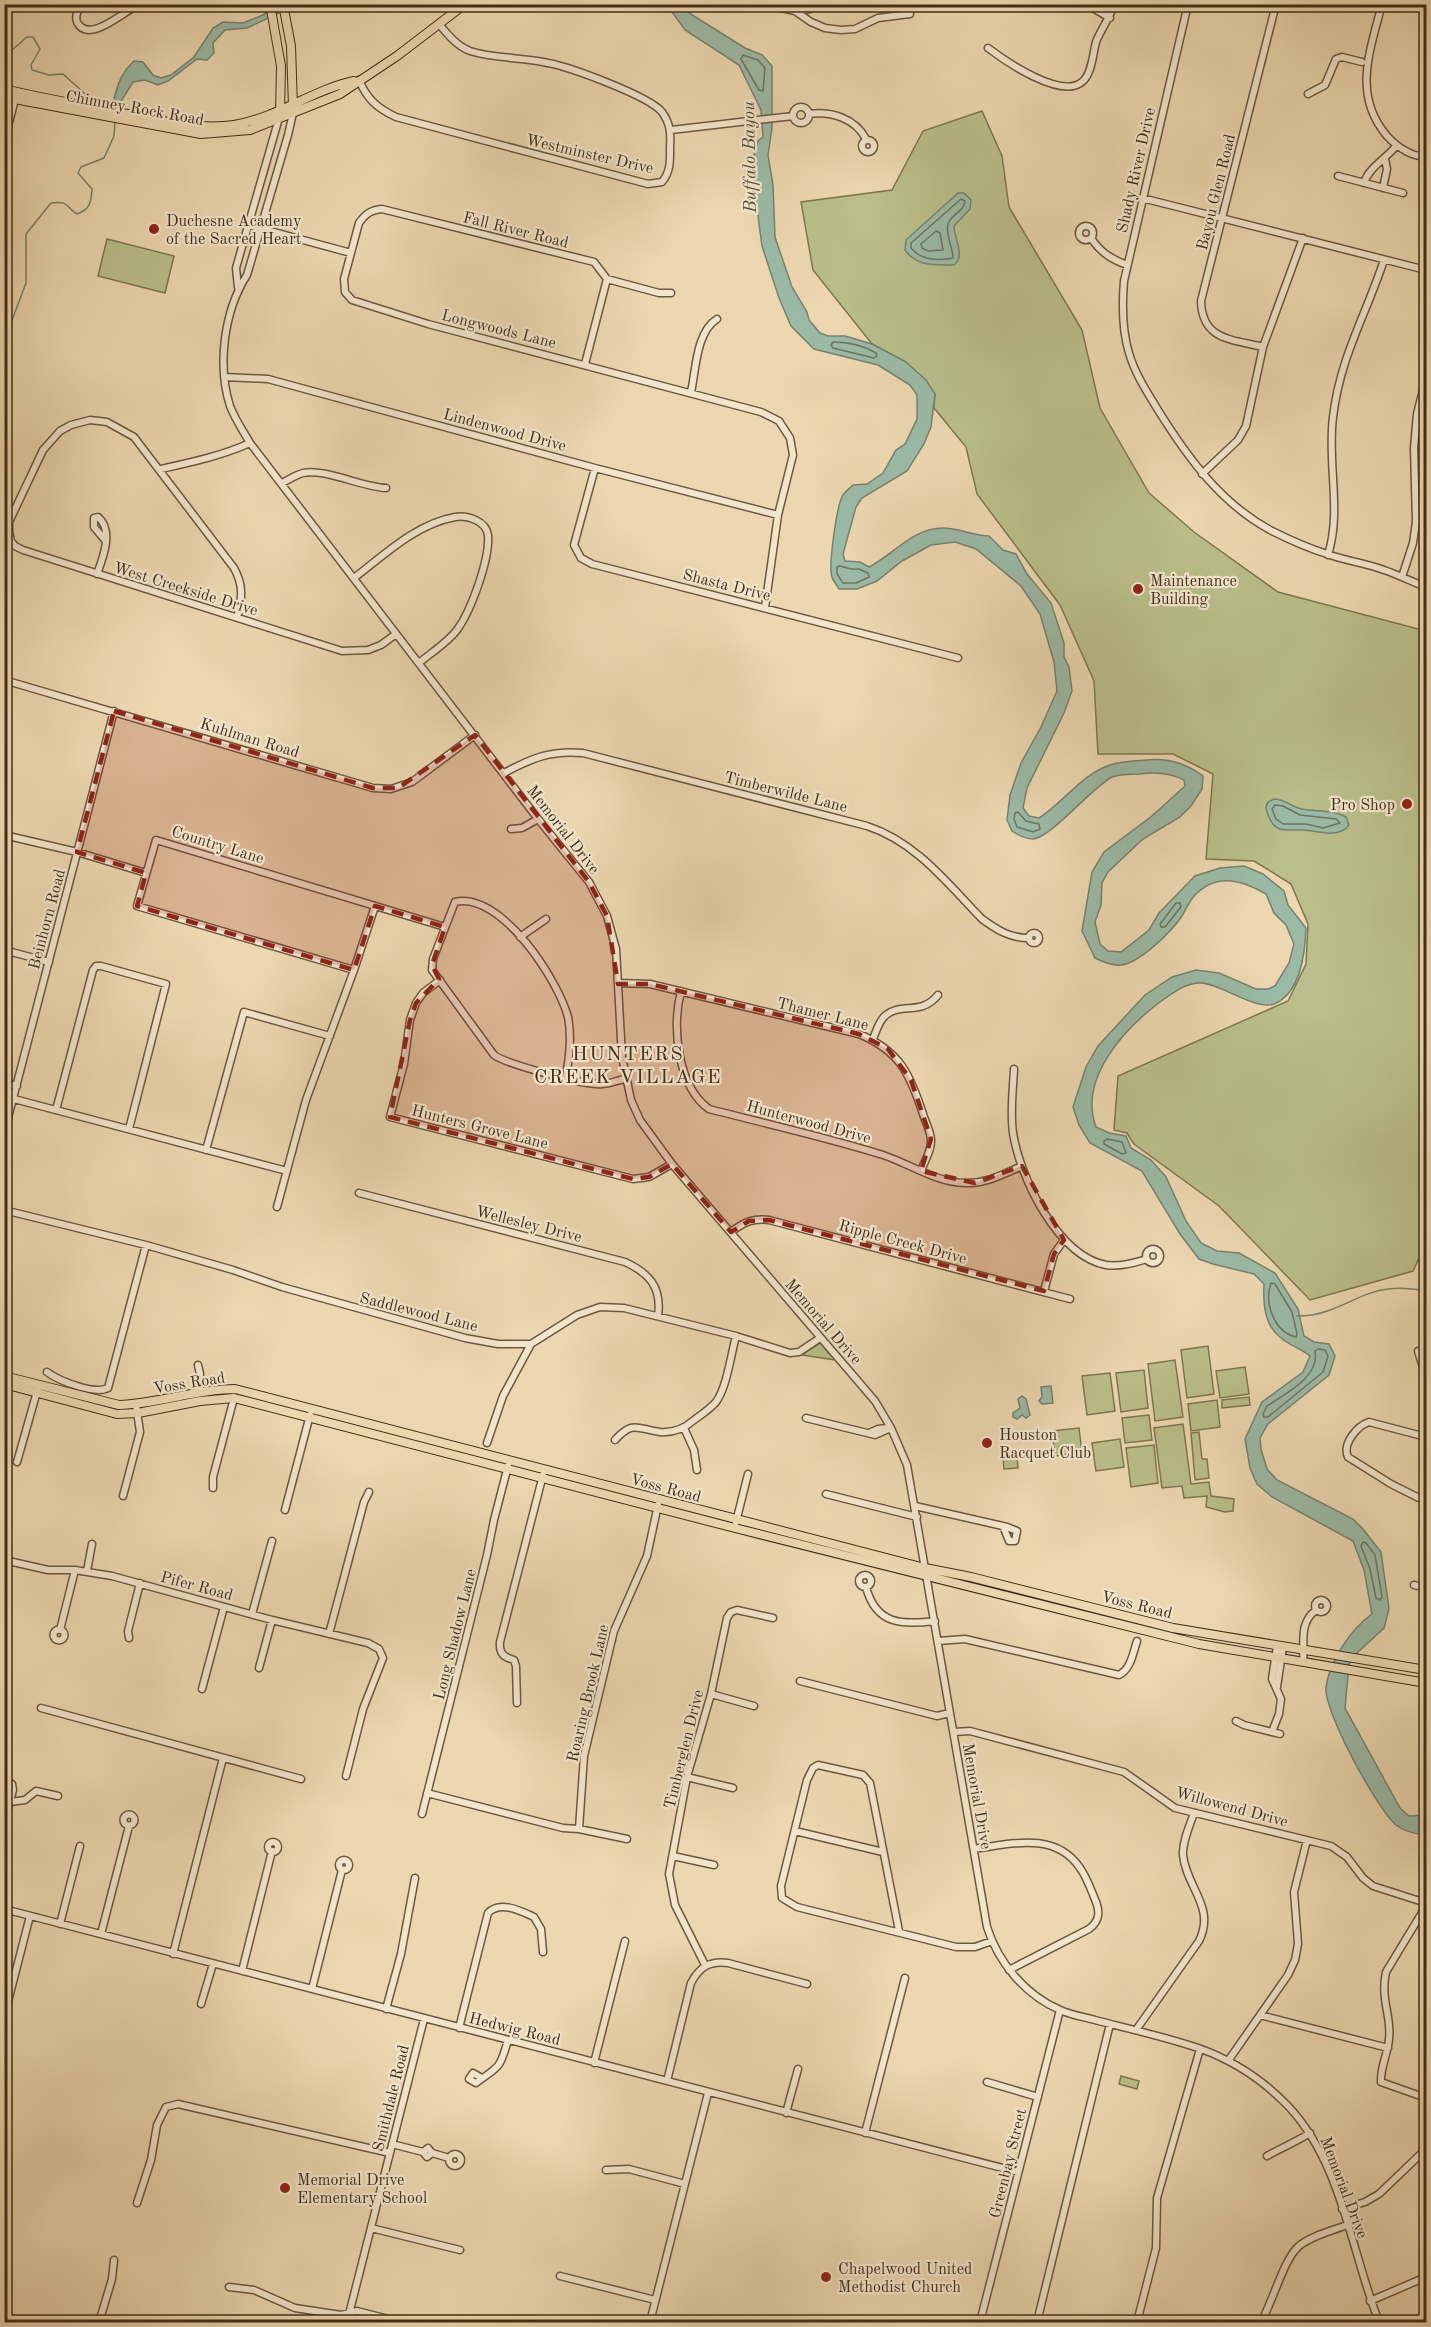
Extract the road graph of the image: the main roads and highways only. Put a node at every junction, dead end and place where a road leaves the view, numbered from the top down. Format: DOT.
graph roads {
  1 [pos="270,4"];
  2 [pos="283,4"];
  3 [pos="465,4"];
  4 [pos="4,89"];
  5 [pos="16,96"];
  6 [pos="4,97"];
  7 [pos="293,109"];
  8 [pos="280,114"];
  9 [pos="4,1376"];
  10 [pos="4,1384"];
  11 [pos="38,1389"];
  12 [pos="249,1392"];
  13 [pos="247,1401"];
  14 [pos="366,1423"];
  15 [pos="363,1431"];
  16 [pos="429,1439"];
  17 [pos="426,1448"];
  18 [pos="604,1484"];
  19 [pos="601,1493"];
  20 [pos="658,1503"];
  21 [pos="926,1573"];
  22 [pos="1054,1597"];
  23 [pos="1051,1607"];
  24 [pos="1113,1612"];
  25 [pos="1110,1622"];
  26 [pos="1228,1638"];
  27 [pos="1226,1648"];
  28 [pos="1426,1670"];
  29 [pos="1426,1678"];
  30 [pos="1426,1683"];
  1 -- 8 [label="main road, Memorial Drive"];
  2 -- 7 [label="main road, Memorial Drive"];
  3 -- 7 [label="main road, Chimney Rock Road"];
  4 -- 5 [label="main road, Chimney Rock Road"];
  5 -- 6 [label="main road, Chimney Rock Road"];
  5 -- 8 [label="main road, Chimney Rock Road"];
  7 -- 8 [label="main road, Chimney Rock Road"];
  9 -- 11 [label="main road, Voss Road"];
  10 -- 11 [label="main road, Voss Road"];
  11 -- 12 [label="main road, Voss Road"];
  11 -- 13 [label="main road, Voss Road"];
  12 -- 13 [label="main road"];
  12 -- 14 [label="main road, Voss Road"];
  13 -- 15 [label="main road, Voss Road"];
  14 -- 15 [label="main road"];
  14 -- 16 [label="main road, Voss Road"];
  15 -- 17 [label="main road, Voss Road"];
  16 -- 17 [label="main road"];
  16 -- 18 [label="main road, Voss Road"];
  17 -- 19 [label="main road, Voss Road"];
  18 -- 19 [label="main road"];
  18 -- 20 [label="main road, Voss Road"];
  19 -- 20 [label="main road, Voss Road"];
  20 -- 21 [label="main road, Voss Road"];
  20 -- 21 [label="main road, Voss Road"];
  21 -- 22 [label="main road, Voss Road"];
  21 -- 23 [label="main road, Voss Road"];
  22 -- 23 [label="main road"];
  22 -- 24 [label="main road, Voss Road"];
  23 -- 25 [label="main road, Voss Road"];
  24 -- 25 [label="main road"];
  24 -- 26 [label="main road, Voss Road"];
  25 -- 27 [label="main road, Voss Road"];
  26 -- 27 [label="main road"];
  26 -- 28 [label="main road, Voss Road"];
  27 -- 30 [label="main road, Voss Road"];
  28 -- 29 [label="main road"];
}
